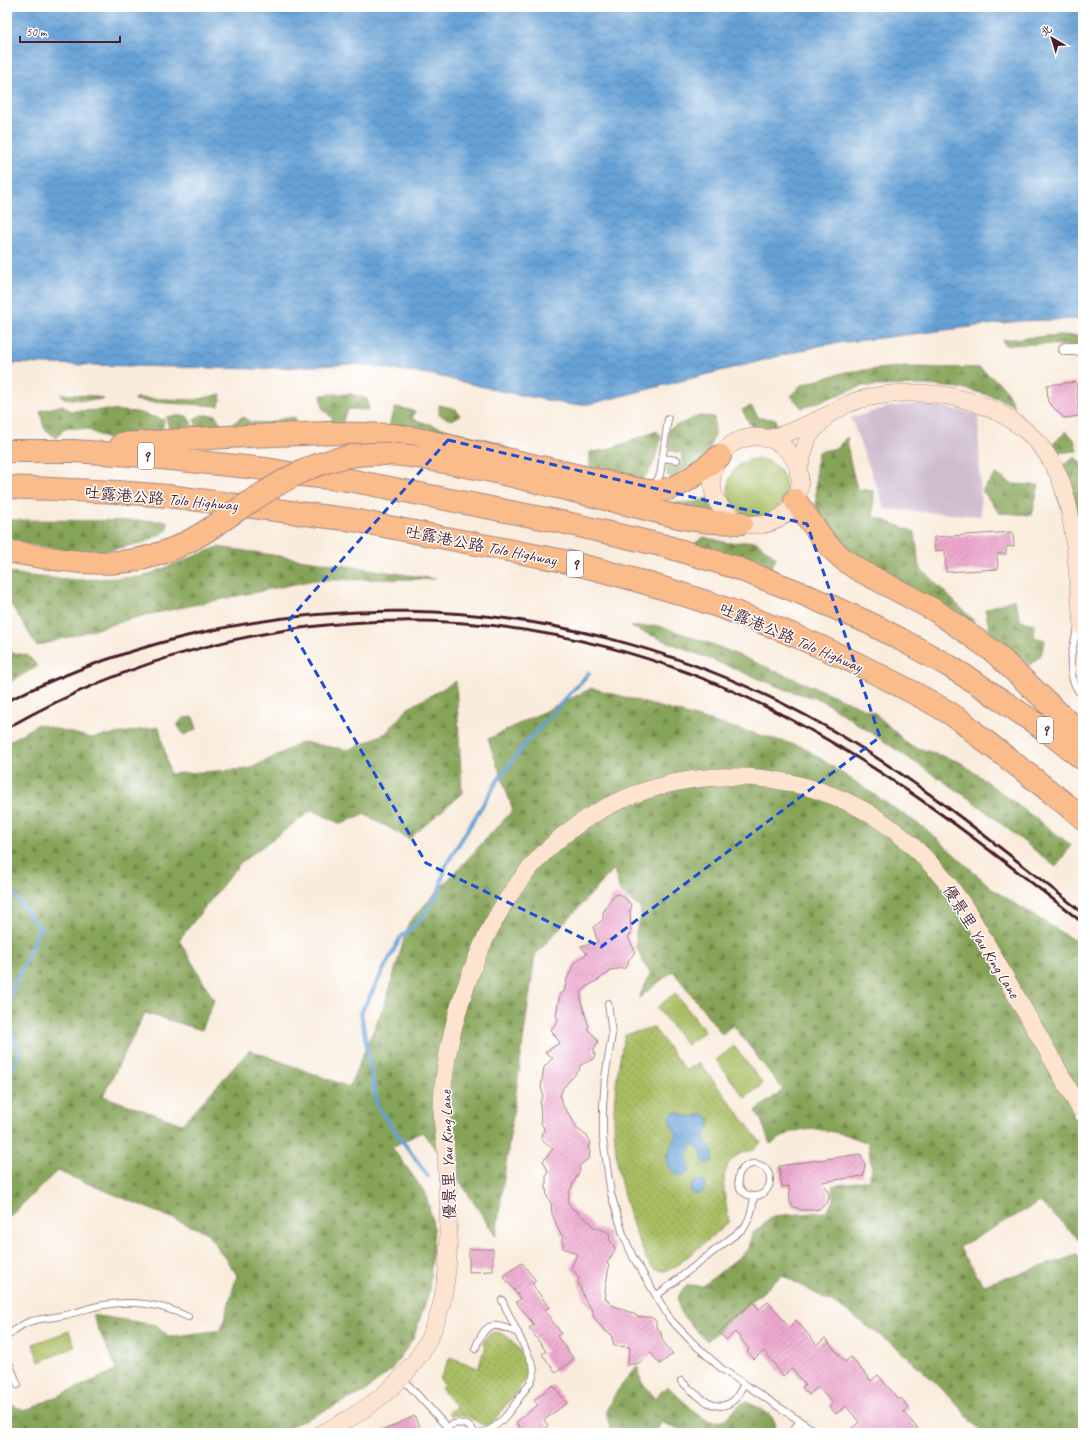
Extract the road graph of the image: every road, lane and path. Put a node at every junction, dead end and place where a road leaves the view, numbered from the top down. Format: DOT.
graph roads {
  1 [pos="1065,349"];
  2 [pos="1083,350"];
  3 [pos="828,414"];
  4 [pos="668,419"];
  5 [pos="766,439"];
  6 [pos="7,451"];
  7 [pos="73,451"];
  8 [pos="720,456"];
  9 [pos="662,458"];
  10 [pos="677,460"];
  11 [pos="798,472"];
  12 [pos="7,487"];
  13 [pos="651,491"];
  14 [pos="795,500"];
  15 [pos="741,523"];
  16 [pos="7,551"];
  17 [pos="1082,622"];
  18 [pos="1083,696"];
  19 [pos="1083,736"];
  20 [pos="1083,759"];
  21 [pos="1083,818"];
  22 [pos="608,1003"];
  23 [pos="1083,1114"];
  24 [pos="754,1196"];
  25 [pos="656,1296"];
  26 [pos="502,1300"];
  27 [pos="188,1317"];
  28 [pos="518,1333"];
  29 [pos="7,1337"];
  30 [pos="475,1349"];
  31 [pos="7,1358"];
  32 [pos="401,1378"];
  33 [pos="681,1381"];
  34 [pos="744,1384"];
  35 [pos="18,1385"];
  36 [pos="800,1421"];
  37 [pos="445,1430"];
  38 [pos="322,1433"];
  39 [pos="475,1433"];
  40 [pos="482,1433"];
  41 [pos="791,1433"];
  42 [pos="818,1433"];
  1 -- 2 [label="street"];
  3 -- 5 [label="street"];
  3 -- 11 [label="street"];
  3 -- 17 [label="street"];
  4 -- 9 [label="lane"];
  5 -- 8 [label="street"];
  5 -- 11 [label="street"];
  6 -- 7 [label="highway, 9"];
  7 -- 13 [label="highway"];
  7 -- 20 [label="highway, 9"];
  8 -- 13 [label="highway"];
  8 -- 15 [label="street"];
  9 -- 10 [label="lane"];
  9 -- 13 [label="lane"];
  11 -- 14 [label="street"];
  12 -- 21 [label="highway, 吐露港公路 Tolo Highway / 9"];
  14 -- 15 [label="street"];
  14 -- 19 [label="highway"];
  15 -- 16 [label="highway, bridge"];
  17 -- 18 [label="lane"];
  22 -- 25 [label="lane"];
  23 -- 32 [label="street, 優景里 Yau King Lane"];
  24 -- 24 [label="lane"];
  24 -- 25 [label="lane"];
  25 -- 34 [label="lane"];
  26 -- 28 [label="lane"];
  27 -- 29 [label="lane"];
  28 -- 30 [label="lane"];
  28 -- 40 [label="lane"];
  31 -- 35 [label="lane"];
  32 -- 37 [label="lane"];
  32 -- 38 [label="street, 優景里 Yau King Lane"];
  33 -- 34 [label="lane"];
  34 -- 36 [label="lane"];
  36 -- 41 [label="lane"];
  36 -- 42 [label="lane"];
  37 -- 39 [label="lane"];
}
